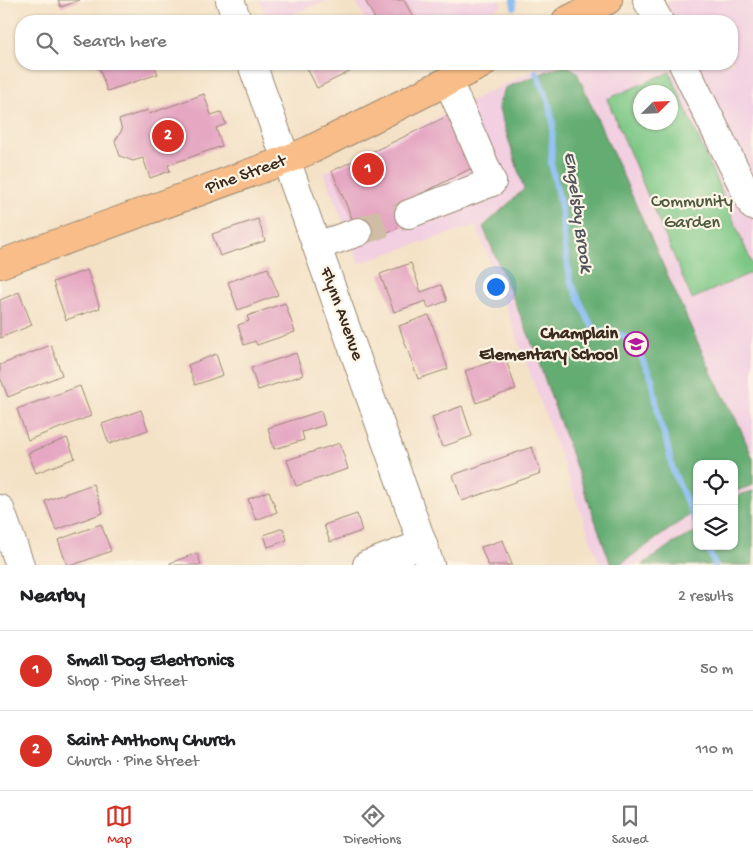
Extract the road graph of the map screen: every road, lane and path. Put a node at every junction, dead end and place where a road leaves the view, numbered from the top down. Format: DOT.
graph roads {
  1 [pos="230,0"];
  2 [pos="608,0"];
  3 [pos="647,0"];
  4 [pos="235,15"];
  5 [pos="578,15"];
  6 [pos="656,15"];
  7 [pos="254,70"];
  8 [pos="470,70"];
  9 [pos="686,70"];
  10 [pos="448,81"];
  11 [pos="286,160"];
  12 [pos="753,206"];
  13 [pos="409,214"];
  14 [pos="358,232"];
  15 [pos="317,246"];
  16 [pos="0,264"];
  17 [pos="0,509"];
  18 [pos="427,555"];
  19 [pos="20,565"];
  20 [pos="367,565"];
  1 -- 4 [label="street"];
  2 -- 5 [label="main road"];
  3 -- 6 [label="street"];
  7 -- 11 [label="street, Flynn Avenue"];
  8 -- 10 [label="main road, Pine Street"];
  9 -- 12 [label="street"];
  10 -- 11 [label="main road, Pine Street"];
  10 -- 13 [label="street"];
  11 -- 15 [label="street, Flynn Avenue"];
  11 -- 16 [label="main road, Pine Street"];
  14 -- 15 [label="street"];
  15 -- 18 [label="street, Flynn Avenue"];
  17 -- 19 [label="street"];
  18 -- 20 [label="street"];
}
